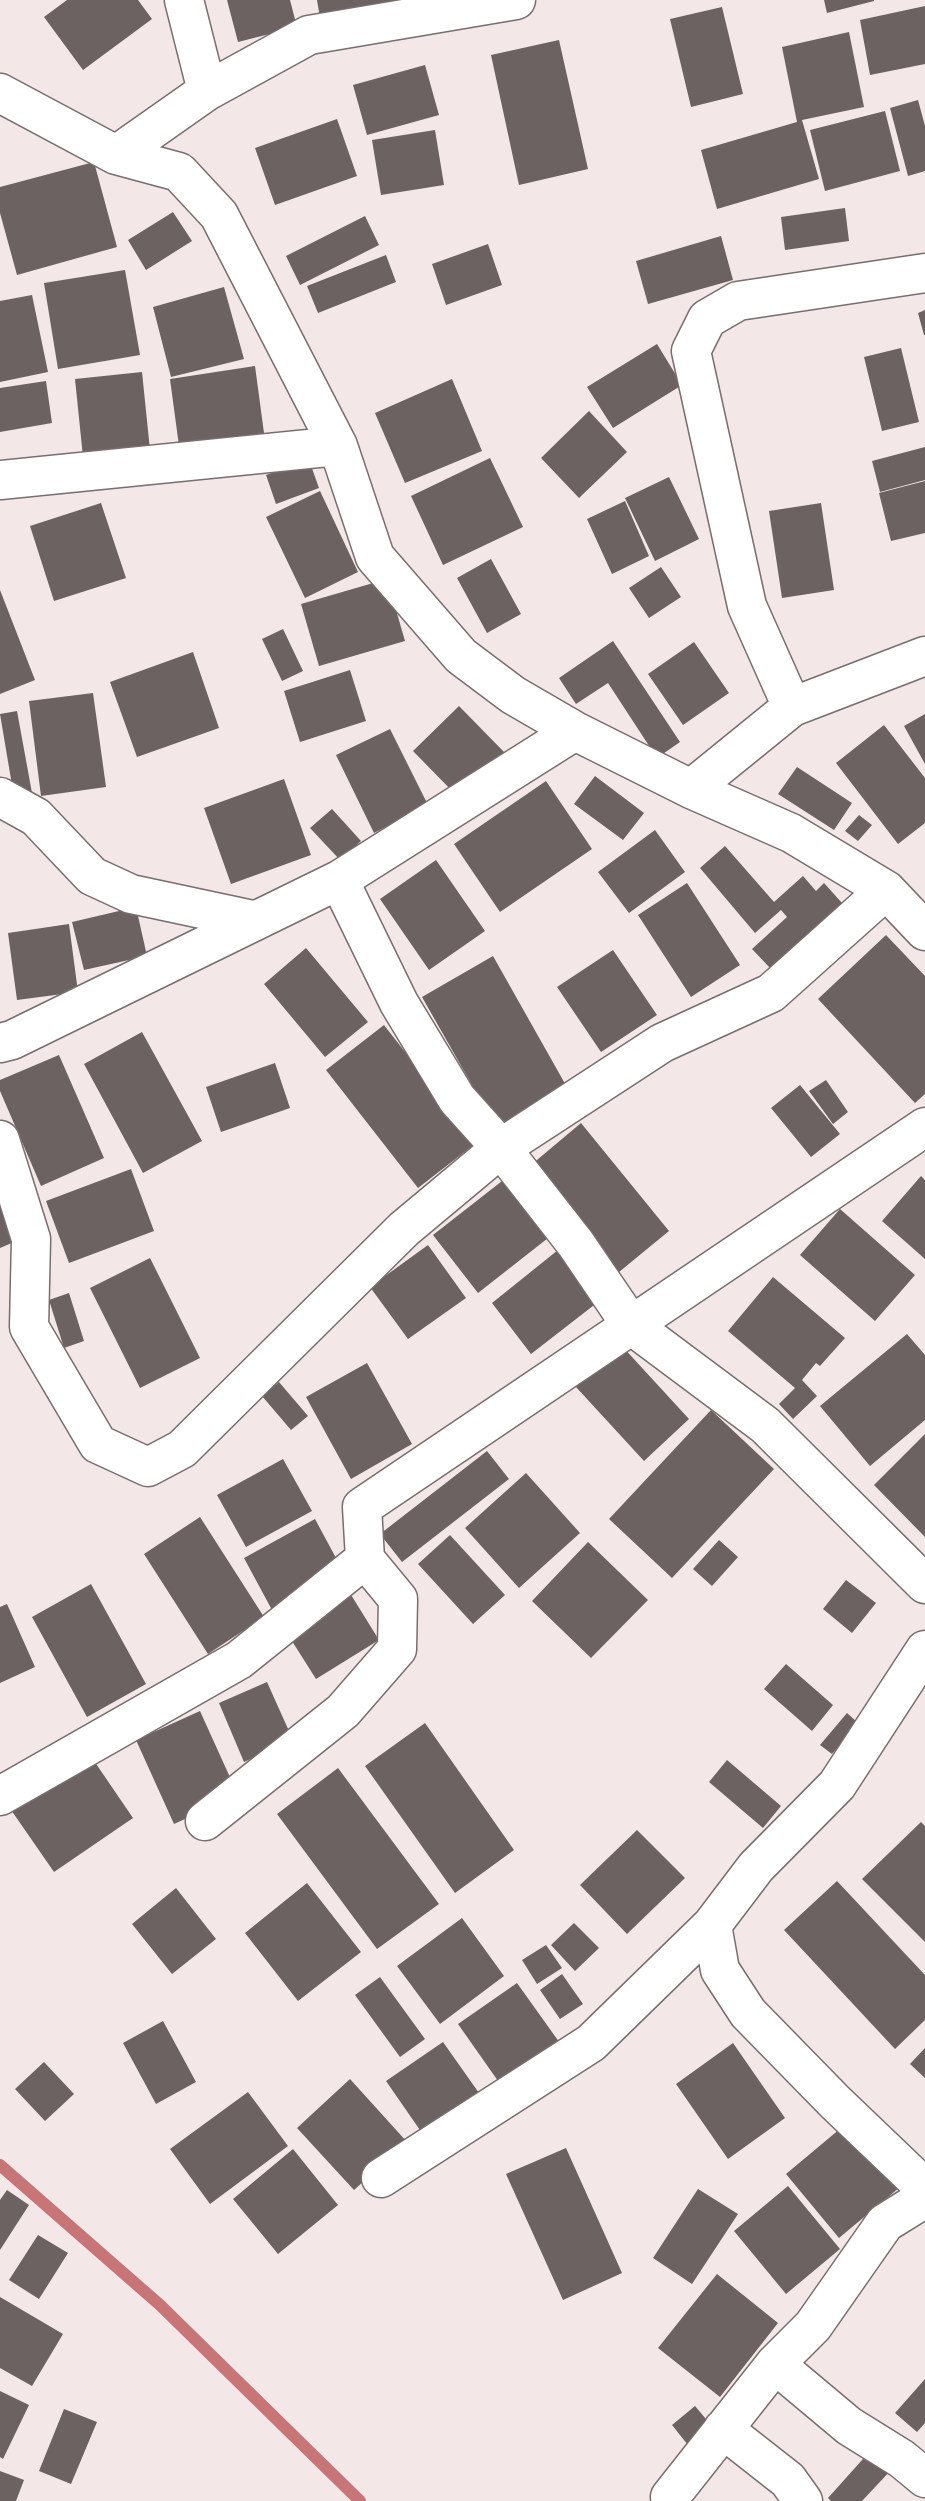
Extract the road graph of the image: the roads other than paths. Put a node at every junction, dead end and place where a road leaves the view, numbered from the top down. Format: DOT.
graph roads {
  1 [pos="184,0"];
  2 [pos="516,0"];
  3 [pos="207,91"];
  4 [pos="0,93"];
  5 [pos="116,155"];
  6 [pos="925,274"];
  7 [pos="338,446"];
  8 [pos="0,480"];
  9 [pos="925,656"];
  10 [pos="792,707"];
  11 [pos="575,731"];
  12 [pos="691,789"];
  13 [pos="0,797"];
  14 [pos="339,880"];
  15 [pos="886,890"];
  16 [pos="253,920"];
  17 [pos="925,931"];
  18 [pos="0,1042"];
  19 [pos="925,1127"];
  20 [pos="0,1140"];
  21 [pos="501,1148"];
  22 [pos="631,1325"];
  23 [pos="365,1559"];
  24 [pos="925,1584"];
  25 [pos="925,1650"];
  26 [pos="0,1796"];
  27 [pos="205,1821"];
  28 [pos="712,1926"];
  29 [pos="381,2178"];
  30 [pos="925,2188"];
  31 [pos="925,2198"];
  32 [pos="775,2364"];
  33 [pos="723,2429"];
  34 [pos="925,2478"];
  35 [pos="670,2497"];
  36 [pos="803,2501"];
  1 -- 3 [label="street"];
  2 -- 3 [label="street"];
  3 -- 5 [label="street"];
  4 -- 5 [label="street"];
  5 -- 7 [label="street"];
  6 -- 10 [label="street"];
  7 -- 8 [label="street"];
  7 -- 11 [label="street"];
  9 -- 10 [label="street"];
  10 -- 12 [label="street"];
  11 -- 12 [label="street"];
  11 -- 14 [label="street"];
  12 -- 15 [label="street"];
  13 -- 16 [label="street"];
  14 -- 16 [label="street"];
  14 -- 21 [label="street"];
  15 -- 17 [label="street"];
  15 -- 21 [label="street"];
  16 -- 18 [label="street"];
  19 -- 22 [label="street"];
  20 -- 21 [label="street"];
  21 -- 22 [label="street"];
  22 -- 23 [label="street"];
  22 -- 24 [label="street"];
  23 -- 26 [label="street"];
  23 -- 27 [label="street"];
  25 -- 28 [label="street"];
  28 -- 29 [label="street"];
  28 -- 30 [label="street"];
  31 -- 32 [label="street"];
  32 -- 33 [label="street"];
  32 -- 34 [label="street"];
  33 -- 35 [label="street"];
  33 -- 36 [label="street"];
}
